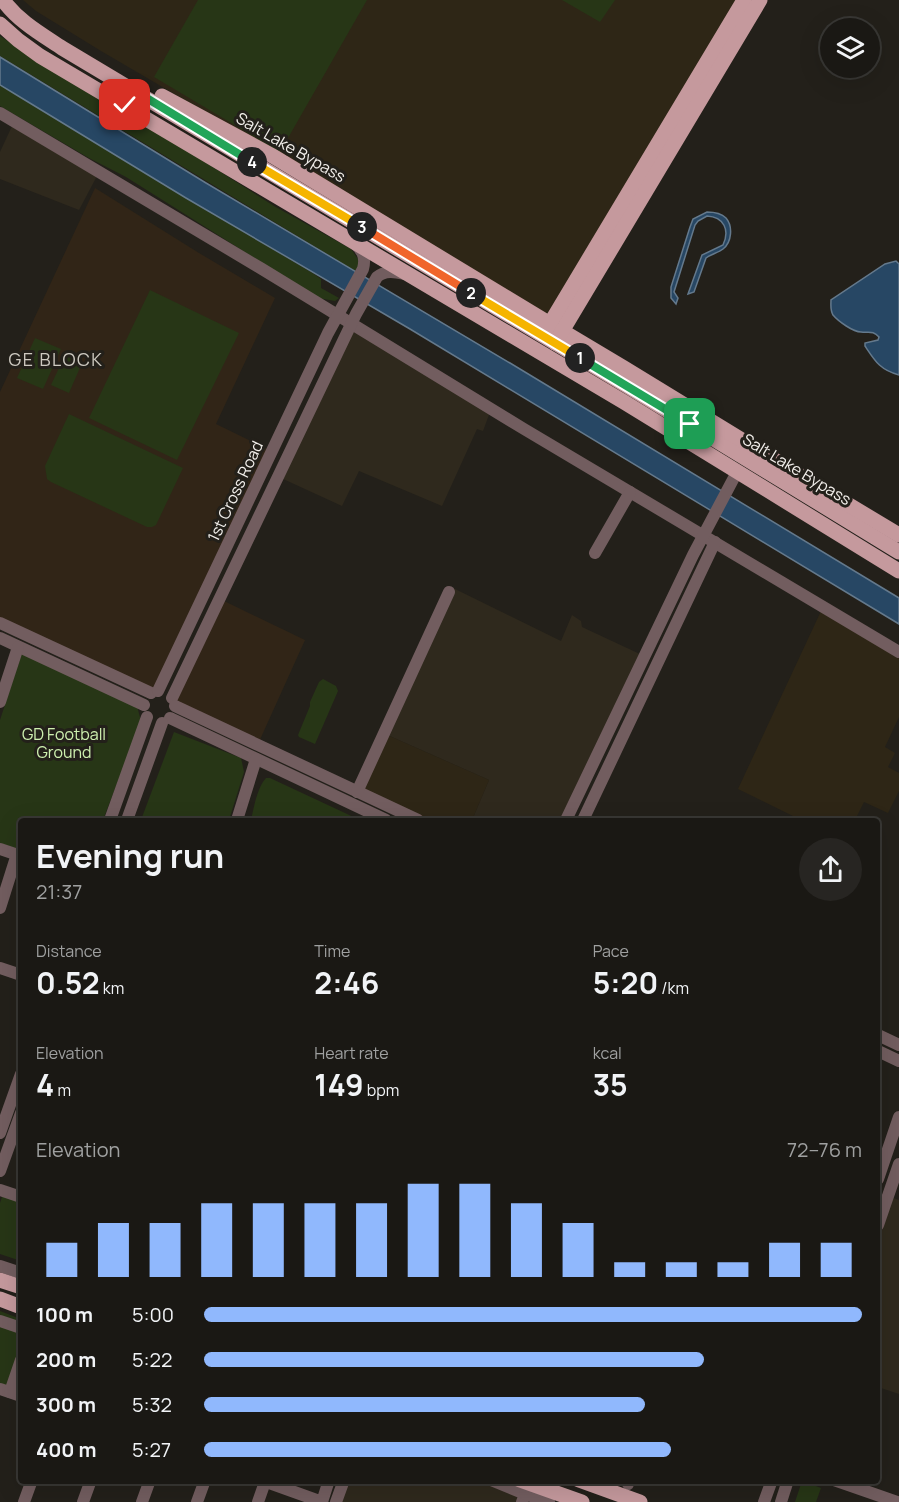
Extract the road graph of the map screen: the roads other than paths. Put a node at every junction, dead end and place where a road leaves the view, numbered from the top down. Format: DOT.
graph roads {
  1 [pos="3,0"];
  2 [pos="14,0"];
  3 [pos="744,0"];
  4 [pos="760,0"];
  5 [pos="0,24"];
  6 [pos="134,85"];
  7 [pos="125,105"];
  8 [pos="0,113"];
  9 [pos="240,138"];
  10 [pos="254,163"];
  11 [pos="355,243"];
  12 [pos="456,267"];
  13 [pos="434,271"];
  14 [pos="408,275"];
  15 [pos="340,310"];
  16 [pos="353,319"];
  17 [pos="552,334"];
  18 [pos="291,411"];
  19 [pos="305,419"];
  20 [pos="749,453"];
  21 [pos="737,472"];
  22 [pos="630,492"];
  23 [pos="703,535"];
  24 [pos="899,535"];
  25 [pos="715,542"];
  26 [pos="595,552"];
  27 [pos="899,552"];
  28 [pos="899,571"];
  29 [pos="449,592"];
  30 [pos="202,599"];
  31 [pos="217,605"];
  32 [pos="0,623"];
  33 [pos="0,638"];
  34 [pos="18,647"];
  35 [pos="899,652"];
  36 [pos="154,692"];
  37 [pos="0,702"];
  38 [pos="145,711"];
  39 [pos="170,711"];
  40 [pos="256,759"];
  41 [pos="345,786"];
  42 [pos="357,792"];
  43 [pos="339,798"];
  44 [pos="111,818"];
  45 [pos="128,818"];
  46 [pos="238,818"];
  47 [pos="382,818"];
  48 [pos="414,818"];
  49 [pos="567,818"];
  50 [pos="584,818"];
  51 [pos="0,849"];
  52 [pos="18,855"];
  53 [pos="18,858"];
  54 [pos="0,908"];
  55 [pos="0,968"];
  56 [pos="18,974"];
  57 [pos="880,1036"];
  58 [pos="899,1045"];
  59 [pos="880,1052"];
  60 [pos="899,1061"];
  61 [pos="18,1082"];
  62 [pos="18,1118"];
  63 [pos="899,1118"];
  64 [pos="0,1133"];
  65 [pos="5,1140"];
  66 [pos="899,1164"];
  67 [pos="0,1170"];
  68 [pos="880,1173"];
  69 [pos="0,1190"];
  70 [pos="18,1196"];
  71 [pos="880,1219"];
  72 [pos="0,1266"];
  73 [pos="18,1272"];
  74 [pos="0,1280"];
  75 [pos="18,1286"];
  76 [pos="0,1299"];
  77 [pos="18,1305"];
  78 [pos="0,1321"];
  79 [pos="18,1327"];
  80 [pos="18,1367"];
  81 [pos="7,1393"];
  82 [pos="31,1484"];
  83 [pos="90,1484"];
  84 [pos="149,1484"];
  85 [pos="204,1484"];
  86 [pos="262,1484"];
  87 [pos="271,1484"];
  88 [pos="328,1484"];
  89 [pos="343,1484"];
  90 [pos="501,1484"];
  91 [pos="590,1484"];
  92 [pos="771,1484"];
  93 [pos="787,1484"];
  94 [pos="845,1484"];
  95 [pos="522,1492"];
  96 [pos="24,1502"];
  97 [pos="83,1502"];
  98 [pos="142,1502"];
  99 [pos="197,1502"];
  100 [pos="258,1502"];
  101 [pos="322,1502"];
  102 [pos="336,1502"];
  103 [pos="549,1502"];
  104 [pos="582,1502"];
  105 [pos="640,1502"];
  106 [pos="764,1502"];
  107 [pos="781,1502"];
  108 [pos="897,1502"];
  1 -- 6 [label="main road, Salt Lake Bypass"];
  2 -- 6 [label="main road, Salt Lake Bypass"];
  3 -- 17 [label="main road"];
  4 -- 17 [label="main road"];
  5 -- 7 [label="main road, Salt Lake Bypass"];
  6 -- 7 [label="main road"];
  6 -- 9 [label="main road, Salt Lake Bypass"];
  6 -- 10 [label="main road, Salt Lake Bypass"];
  7 -- 11 [label="main road, Salt Lake Bypass"];
  8 -- 15 [label="street"];
  9 -- 10 [label="main road"];
  9 -- 12 [label="main road, Salt Lake Bypass"];
  10 -- 13 [label="main road, Salt Lake Bypass"];
  11 -- 14 [label="main road, Salt Lake Bypass"];
  11 -- 15 [label="street, 1st Cross Road"];
  12 -- 13 [label="main road"];
  12 -- 17 [label="main road, Salt Lake Bypass"];
  13 -- 17 [label="main road, Salt Lake Bypass"];
  14 -- 16 [label="street, 1st Cross Road"];
  14 -- 21 [label="main road, Salt Lake Bypass"];
  15 -- 16 [label="street"];
  15 -- 18 [label="street, 1st Cross Road"];
  16 -- 19 [label="street, 1st Cross Road"];
  16 -- 22 [label="street"];
  17 -- 20 [label="main road, Salt Lake Bypass"];
  18 -- 19 [label="street"];
  18 -- 30 [label="street, 1st Cross Road"];
  19 -- 31 [label="street, 1st Cross Road"];
  20 -- 21 [label="main road"];
  20 -- 24 [label="main road, Salt Lake Bypass"];
  20 -- 27 [label="main road, Salt Lake Bypass"];
  21 -- 23 [label="street"];
  21 -- 28 [label="main road, Salt Lake Bypass"];
  22 -- 23 [label="street"];
  22 -- 26 [label="street"];
  23 -- 25 [label="street"];
  23 -- 49 [label="street"];
  25 -- 35 [label="street"];
  25 -- 50 [label="street"];
  29 -- 42 [label="street"];
  30 -- 31 [label="street"];
  30 -- 36 [label="street, 1st Cross Road"];
  31 -- 39 [label="street, 1st Cross Road"];
  32 -- 36 [label="street"];
  33 -- 34 [label="street"];
  34 -- 37 [label="street"];
  34 -- 38 [label="street"];
  36 -- 38 [label="street"];
  36 -- 39 [label="street"];
  38 -- 39 [label="street"];
  38 -- 44 [label="street"];
  39 -- 40 [label="street"];
  39 -- 41 [label="street"];
  39 -- 45 [label="street, 1st Cross Road"];
  40 -- 43 [label="street"];
  40 -- 46 [label="street"];
  41 -- 42 [label="street"];
  41 -- 43 [label="street"];
  42 -- 48 [label="street"];
  43 -- 47 [label="street"];
  51 -- 52 [label="street"];
  53 -- 54 [label="street"];
  55 -- 56 [label="street"];
  57 -- 58 [label="street"];
  59 -- 60 [label="street"];
  61 -- 64 [label="street"];
  62 -- 65 [label="street"];
  63 -- 68 [label="street"];
  65 -- 67 [label="street"];
  66 -- 71 [label="street"];
  69 -- 70 [label="street"];
  72 -- 73 [label="street"];
  74 -- 75 [label="main road"];
  76 -- 77 [label="main road"];
  78 -- 79 [label="street"];
  80 -- 81 [label="street"];
  82 -- 96 [label="street"];
  83 -- 97 [label="street"];
  84 -- 98 [label="street"];
  85 -- 99 [label="street"];
  86 -- 100 [label="street"];
  87 -- 101 [label="street"];
  88 -- 101 [label="street"];
  89 -- 102 [label="street"];
  90 -- 95 [label="street"];
  91 -- 105 [label="main road"];
  92 -- 106 [label="street"];
  93 -- 107 [label="street"];
  94 -- 108 [label="street"];
  95 -- 103 [label="street"];
  95 -- 104 [label="main road"];
}
